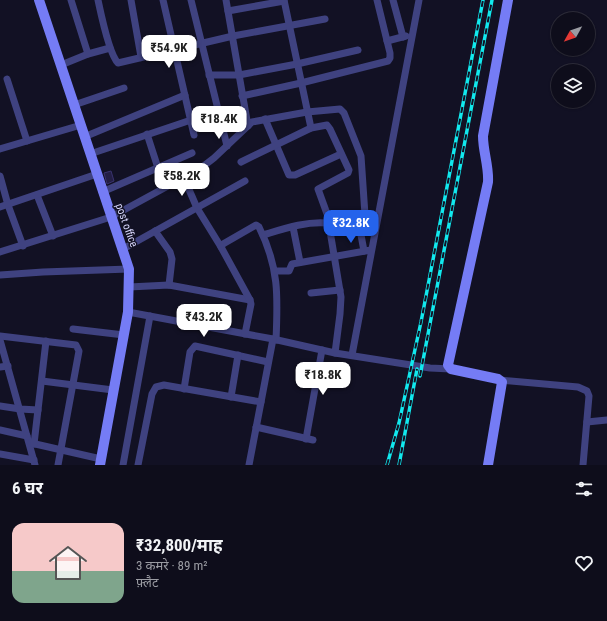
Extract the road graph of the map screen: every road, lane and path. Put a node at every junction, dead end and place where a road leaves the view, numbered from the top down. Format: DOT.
graph roads {
  1 [pos="39,0"];
  2 [pos="71,0"];
  3 [pos="98,0"];
  4 [pos="131,0"];
  5 [pos="163,0"];
  6 [pos="191,0"];
  7 [pos="226,0"];
  8 [pos="377,0"];
  9 [pos="393,0"];
  10 [pos="419,0"];
  11 [pos="508,0"];
  12 [pos="284,1"];
  13 [pos="228,11"];
  14 [pos="325,19"];
  15 [pos="290,26"];
  16 [pos="412,34"];
  17 [pos="233,36"];
  18 [pos="403,37"];
  19 [pos="387,42"];
  20 [pos="202,44"];
  21 [pos="110,48"];
  22 [pos="174,50"];
  23 [pos="358,50"];
  24 [pos="88,54"];
  25 [pos="141,57"];
  26 [pos="297,64"];
  27 [pos="61,65"];
  28 [pos="209,75"];
  29 [pos="239,75"];
  30 [pos="7,79"];
  31 [pos="301,83"];
  32 [pos="124,88"];
  33 [pos="185,95"];
  34 [pos="242,96"];
  35 [pos="74,105"];
  36 [pos="307,112"];
  37 [pos="265,119"];
  38 [pos="191,120"];
  39 [pos="81,126"];
  40 [pos="248,126"];
  41 [pos="311,128"];
  42 [pos="147,134"];
  43 [pos="194,135"];
  44 [pos="84,137"];
  45 [pos="27,141"];
  46 [pos="277,144"];
  47 [pos="227,146"];
  48 [pos="0,149"];
  49 [pos="192,153"];
  50 [pos="90,154"];
  51 [pos="341,154"];
  52 [pos="241,162"];
  53 [pos="158,168"];
  54 [pos="97,174"];
  55 [pos="0,176"];
  56 [pos="184,178"];
  57 [pos="245,181"];
  58 [pos="102,192"];
  59 [pos="37,195"];
  60 [pos="8,205"];
  61 [pos="0,207"];
  62 [pos="197,208"];
  63 [pos="111,217"];
  64 [pos="358,219"];
  65 [pos="329,222"];
  66 [pos="293,227"];
  67 [pos="156,231"];
  68 [pos="263,235"];
  69 [pos="53,236"];
  70 [pos="23,246"];
  71 [pos="221,247"];
  72 [pos="123,249"];
  73 [pos="368,251"];
  74 [pos="0,252"];
  75 [pos="334,256"];
  76 [pos="300,262"];
  77 [pos="129,269"];
  78 [pos="275,271"];
  79 [pos="0,275"];
  80 [pos="169,285"];
  81 [pos="130,287"];
  82 [pos="340,290"];
  83 [pos="311,293"];
  84 [pos="250,300"];
  85 [pos="128,312"];
  86 [pos="150,316"];
  87 [pos="73,329"];
  88 [pos="245,334"];
  89 [pos="124,335"];
  90 [pos="0,336"];
  91 [pos="0,340"];
  92 [pos="274,340"];
  93 [pos="46,341"];
  94 [pos="322,350"];
  95 [pos="335,353"];
  96 [pos="238,355"];
  97 [pos="352,355"];
  98 [pos="268,362"];
  99 [pos="8,366"];
  100 [pos="0,367"];
  101 [pos="451,369"];
  102 [pos="42,380"];
  103 [pos="500,380"];
  104 [pos="72,384"];
  105 [pos="184,389"];
  106 [pos="113,390"];
  107 [pos="230,397"];
  108 [pos="261,402"];
  109 [pos="0,406"];
  110 [pos="20,410"];
  111 [pos="38,410"];
  112 [pos="607,420"];
  113 [pos="586,422"];
  114 [pos="256,427"];
  115 [pos="0,430"];
  116 [pos="30,440"];
  117 [pos="60,449"];
  118 [pos="0,454"];
  119 [pos="100,462"];
  120 [pos="34,463"];
  121 [pos="58,465"];
  122 [pos="123,465"];
  123 [pos="138,465"];
  124 [pos="249,465"];
  125 [pos="488,465"];
  126 [pos="583,465"];
  1 -- 27 [label="street, post office"];
  2 -- 24 [label="street"];
  3 -- 21 [label="street"];
  4 -- 25 [label="street"];
  5 -- 22 [label="street"];
  6 -- 20 [label="street"];
  7 -- 13 [label="street"];
  8 -- 19 [label="street"];
  9 -- 18 [label="street"];
  10 -- 16 [label="street"];
  11 -- 101 [label="street"];
  12 -- 13 [label="street"];
  12 -- 15 [label="street"];
  13 -- 17 [label="street"];
  14 -- 15 [label="street"];
  15 -- 17 [label="street"];
  15 -- 26 [label="street"];
  16 -- 18 [label="street"];
  16 -- 73 [label="street"];
  17 -- 20 [label="street"];
  17 -- 29 [label="street"];
  18 -- 19 [label="street"];
  19 -- 31 [label="street"];
  20 -- 22 [label="street"];
  20 -- 28 [label="street"];
  21 -- 24 [label="street"];
  21 -- 25 [label="street"];
  22 -- 25 [label="street"];
  22 -- 33 [label="street"];
  23 -- 26 [label="street"];
  24 -- 27 [label="street"];
  26 -- 29 [label="street"];
  26 -- 31 [label="street"];
  27 -- 35 [label="street, post office"];
  28 -- 29 [label="street"];
  28 -- 47 [label="street"];
  29 -- 34 [label="street"];
  30 -- 45 [label="street"];
  31 -- 34 [label="street"];
  31 -- 36 [label="street"];
  32 -- 35 [label="street"];
  33 -- 38 [label="street"];
  33 -- 44 [label="street"];
  34 -- 40 [label="street"];
  35 -- 39 [label="street, post office"];
  36 -- 37 [label="street"];
  36 -- 41 [label="street"];
  36 -- 64 [label="street"];
  37 -- 40 [label="street"];
  37 -- 46 [label="street"];
  38 -- 42 [label="street"];
  38 -- 43 [label="street"];
  39 -- 44 [label="street, post office"];
  39 -- 45 [label="street"];
  40 -- 47 [label="street"];
  41 -- 46 [label="street"];
  41 -- 51 [label="street"];
  42 -- 50 [label="street"];
  42 -- 53 [label="street"];
  44 -- 50 [label="street, post office"];
  45 -- 48 [label="street"];
  46 -- 51 [label="street"];
  46 -- 52 [label="street"];
  47 -- 56 [label="street"];
  49 -- 53 [label="street"];
  50 -- 54 [label="street, post office"];
  51 -- 65 [label="street"];
  53 -- 58 [label="street"];
  54 -- 58 [label="street, post office"];
  54 -- 59 [label="street"];
  55 -- 60 [label="street"];
  56 -- 62 [label="street"];
  56 -- 63 [label="street"];
  57 -- 62 [label="street"];
  58 -- 63 [label="street, post office"];
  59 -- 60 [label="street"];
  59 -- 69 [label="street"];
  60 -- 61 [label="street"];
  60 -- 70 [label="street"];
  62 -- 67 [label="street"];
  62 -- 71 [label="street"];
  63 -- 69 [label="street"];
  63 -- 72 [label="street, post office"];
  64 -- 65 [label="street"];
  64 -- 73 [label="street"];
  65 -- 66 [label="street"];
  65 -- 75 [label="street"];
  66 -- 68 [label="street"];
  66 -- 76 [label="street"];
  67 -- 72 [label="street"];
  67 -- 80 [label="street"];
  68 -- 71 [label="street"];
  68 -- 78 [label="street"];
  69 -- 70 [label="street"];
  70 -- 74 [label="street"];
  71 -- 84 [label="street"];
  72 -- 77 [label="street, post office"];
  73 -- 75 [label="street"];
  73 -- 97 [label="street"];
  75 -- 76 [label="street"];
  75 -- 82 [label="street"];
  76 -- 78 [label="street"];
  77 -- 79 [label="street"];
  77 -- 81 [label="street, post office"];
  78 -- 92 [label="street"];
  80 -- 81 [label="street"];
  80 -- 84 [label="street"];
  81 -- 85 [label="street, post office"];
  82 -- 83 [label="street"];
  82 -- 95 [label="street"];
  84 -- 88 [label="street"];
  85 -- 86 [label="street"];
  85 -- 89 [label="street, post office"];
  86 -- 88 [label="street"];
  86 -- 122 [label="street"];
  87 -- 89 [label="street"];
  88 -- 92 [label="street"];
  89 -- 106 [label="street, post office"];
  90 -- 93 [label="street"];
  91 -- 99 [label="street"];
  92 -- 94 [label="street"];
  92 -- 98 [label="street"];
  93 -- 102 [label="street"];
  93 -- 104 [label="street"];
  94 -- 95 [label="street"];
  94 -- 114 [label="street"];
  95 -- 97 [label="street"];
  96 -- 98 [label="street"];
  96 -- 105 [label="street"];
  96 -- 107 [label="street"];
  97 -- 101 [label="street"];
  98 -- 108 [label="street"];
  99 -- 100 [label="street"];
  99 -- 110 [label="street"];
  101 -- 103 [label="street"];
  102 -- 104 [label="street"];
  102 -- 111 [label="street"];
  103 -- 113 [label="street"];
  103 -- 125 [label="street"];
  104 -- 106 [label="street"];
  104 -- 117 [label="street"];
  105 -- 107 [label="street"];
  105 -- 123 [label="street"];
  106 -- 119 [label="street, post office"];
  107 -- 108 [label="street"];
  108 -- 114 [label="street"];
  109 -- 110 [label="street"];
  110 -- 111 [label="street"];
  110 -- 116 [label="street"];
  111 -- 116 [label="street"];
  112 -- 113 [label="street"];
  113 -- 126 [label="street"];
  114 -- 124 [label="street"];
  115 -- 116 [label="street"];
  116 -- 117 [label="street"];
  116 -- 120 [label="street"];
  117 -- 119 [label="street"];
  117 -- 121 [label="street"];
  118 -- 120 [label="street"];
}
